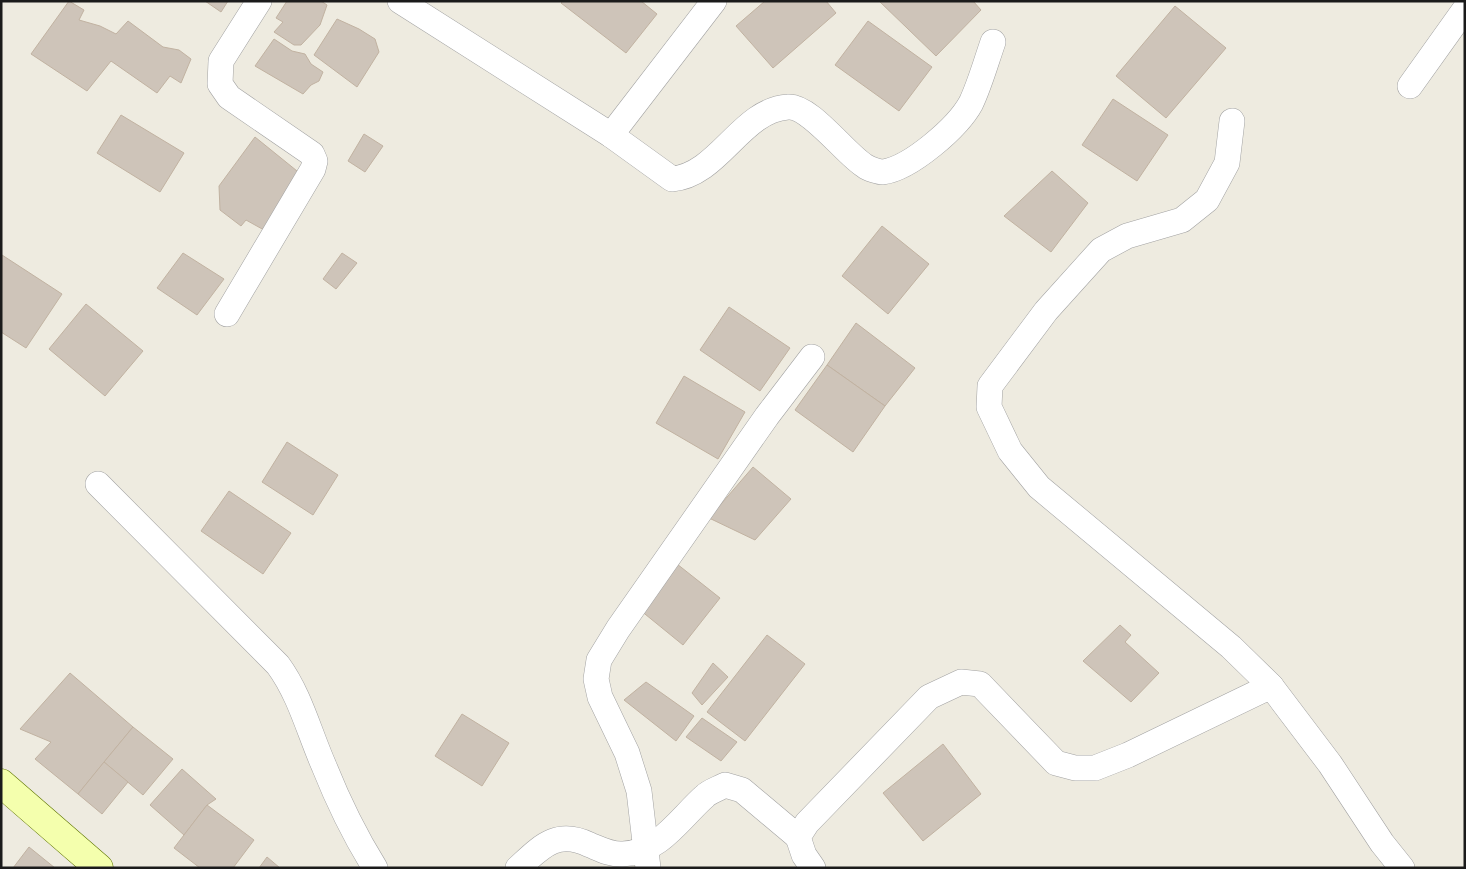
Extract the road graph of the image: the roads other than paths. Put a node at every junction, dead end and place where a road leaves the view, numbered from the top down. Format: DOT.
graph roads {
  1 [pos="260,1"];
  2 [pos="400,1"];
  3 [pos="714,1"];
  4 [pos="1465,9"];
  5 [pos="993,42"];
  6 [pos="1410,86"];
  7 [pos="1232,121"];
  8 [pos="611,135"];
  9 [pos="227,314"];
  10 [pos="812,357"];
  11 [pos="98,484"];
  12 [pos="1271,686"];
  13 [pos="1,783"];
  14 [pos="798,837"];
  15 [pos="646,858"];
  16 [pos="93,866"];
  17 [pos="375,868"];
  18 [pos="518,868"];
  19 [pos="813,868"];
  20 [pos="1402,868"];
  1 -- 9 [label="street"];
  2 -- 8 [label="street"];
  3 -- 8 [label="street"];
  4 -- 6 [label="street"];
  5 -- 8 [label="street"];
  7 -- 12 [label="street"];
  10 -- 15 [label="street"];
  11 -- 17 [label="street"];
  12 -- 14 [label="street"];
  12 -- 20 [label="street"];
  13 -- 16 [label="street"];
  14 -- 15 [label="street"];
  14 -- 19 [label="street"];
  15 -- 18 [label="street"];
}
